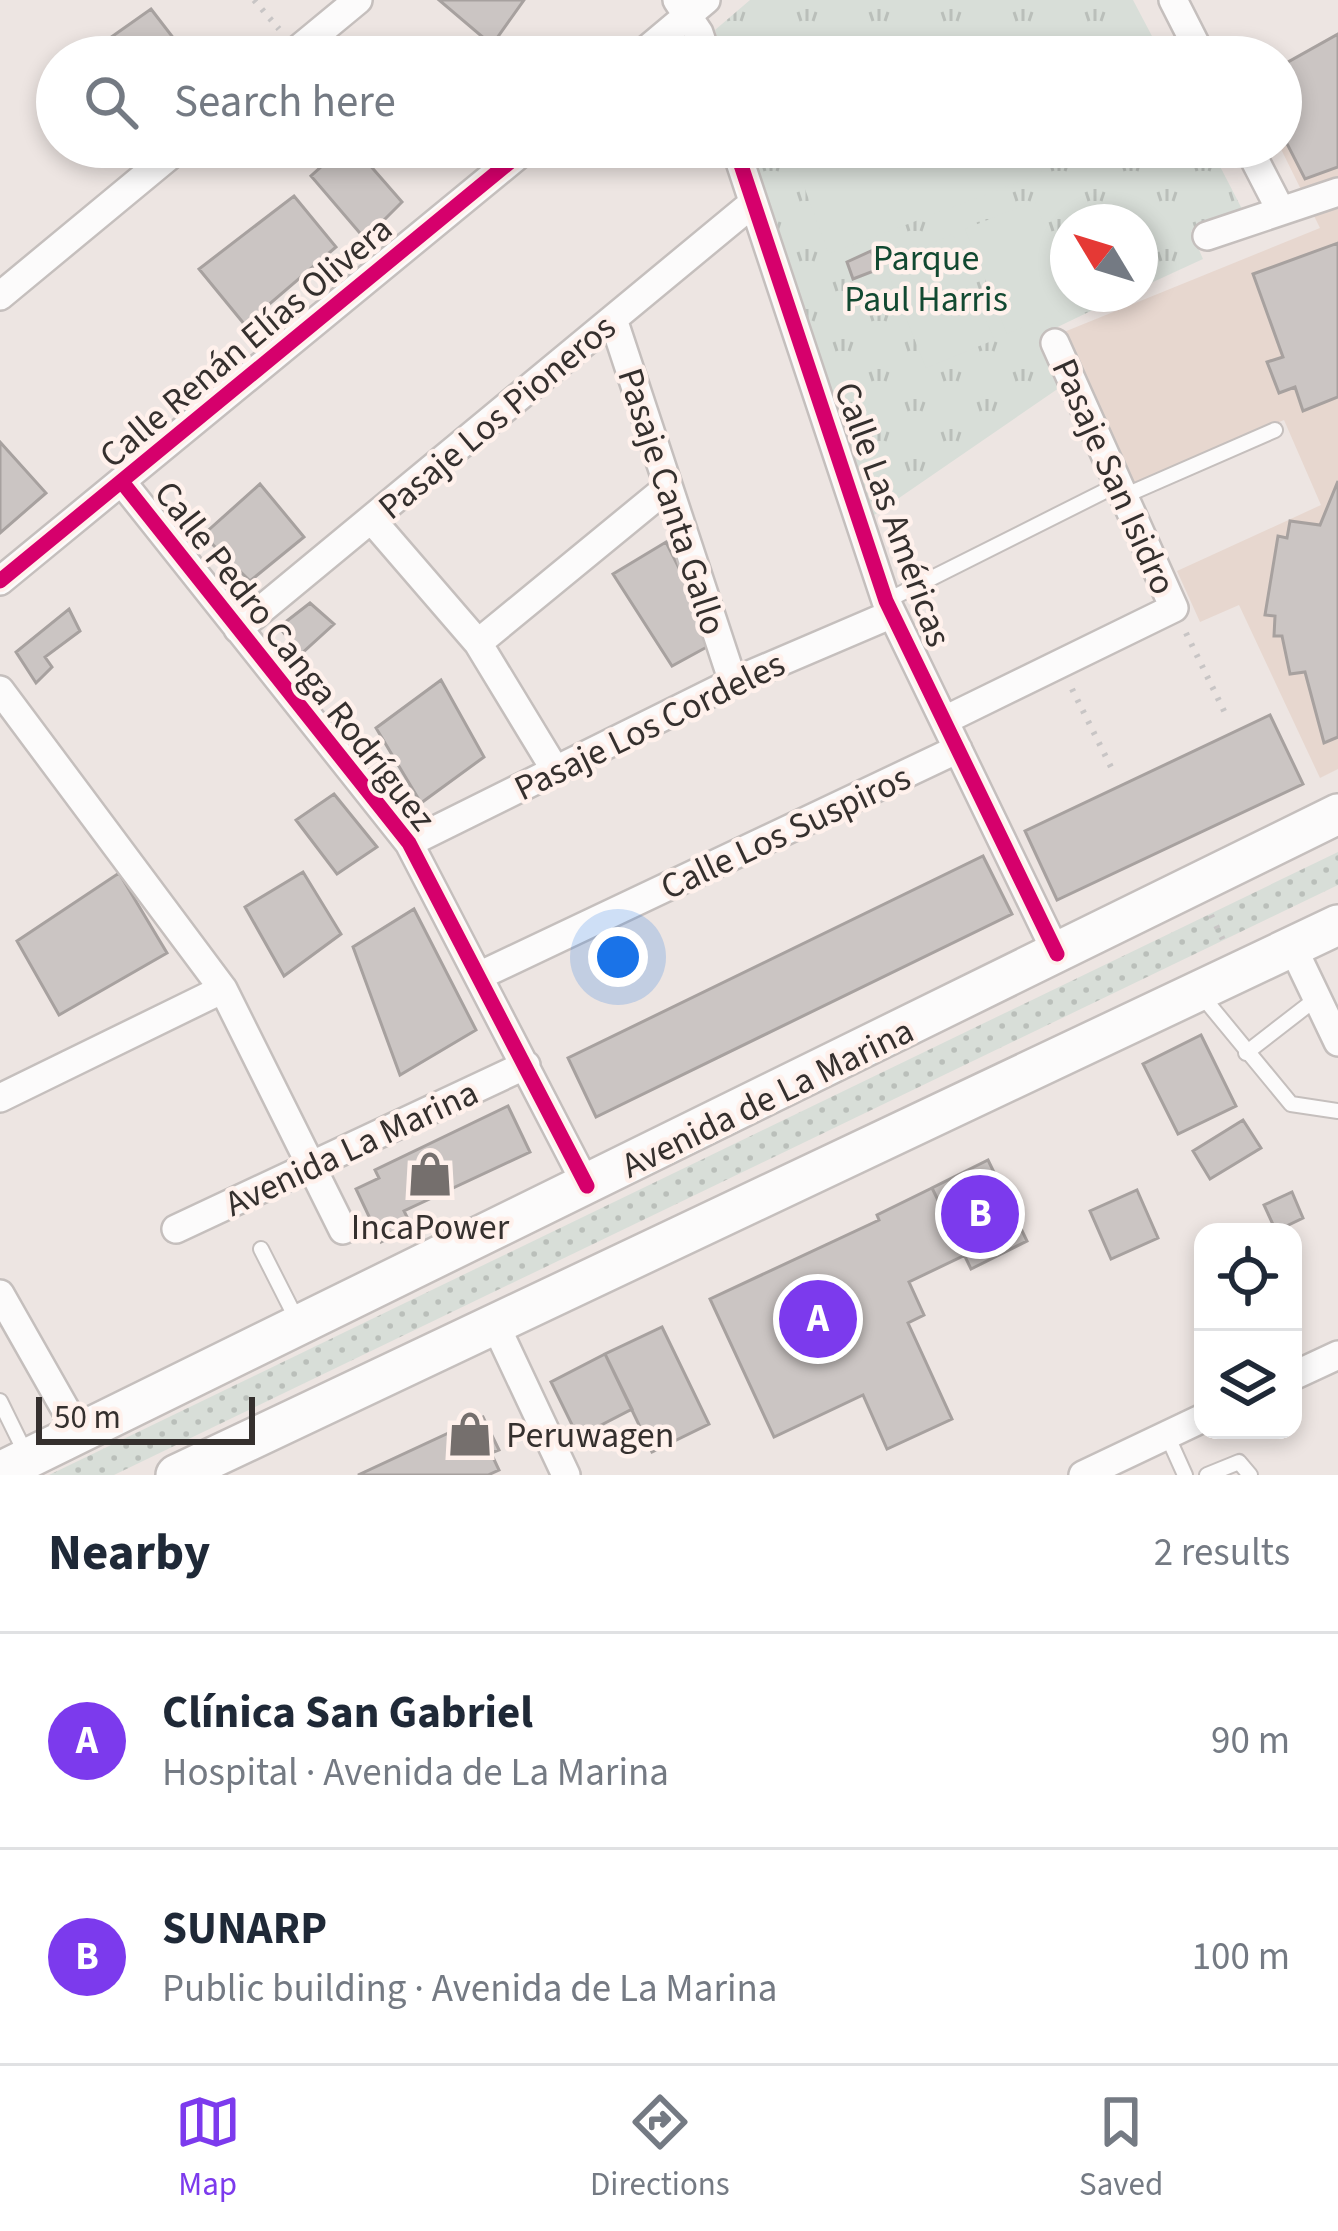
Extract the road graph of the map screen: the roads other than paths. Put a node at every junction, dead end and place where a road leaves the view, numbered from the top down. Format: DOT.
graph roads {
  1 [pos="358,0"];
  2 [pos="1173,0"];
  3 [pos="690,5"];
  4 [pos="314,36"];
  5 [pos="659,36"];
  6 [pos="700,36"];
  7 [pos="1191,36"];
  8 [pos="155,168"];
  9 [pos="503,168"];
  10 [pos="742,168"];
  11 [pos="1259,168"];
  12 [pos="1338,192"];
  13 [pos="753,203"];
  14 [pos="1281,211"];
  15 [pos="1207,236"];
  16 [pos="0,296"];
  17 [pos="613,320"];
  18 [pos="1055,343"];
  19 [pos="1275,430"];
  20 [pos="122,482"];
  21 [pos="668,487"];
  22 [pos="1121,490"];
  23 [pos="371,519"];
  24 [pos="0,581"];
  25 [pos="889,607"];
  26 [pos="238,629"];
  27 [pos="478,643"];
  28 [pos="733,682"];
  29 [pos="0,690"];
  30 [pos="945,720"];
  31 [pos="958,748"];
  32 [pos="554,768"];
  33 [pos="1338,814"];
  34 [pos="409,843"];
  35 [pos="1338,925"];
  36 [pos="1293,948"];
  37 [pos="1058,954"];
  38 [pos="481,974"];
  39 [pos="223,989"];
  40 [pos="1198,992"];
  41 [pos="1317,998"];
  42 [pos="1338,1042"];
  43 [pos="1246,1052"];
  44 [pos="526,1065"];
  45 [pos="0,1099"];
  46 [pos="1338,1111"];
  47 [pos="313,1165"];
  48 [pos="587,1186"];
  49 [pos="176,1229"];
  50 [pos="343,1230"];
  51 [pos="261,1250"];
  52 [pos="0,1294"];
  53 [pos="495,1324"];
  54 [pos="301,1327"];
  55 [pos="1338,1355"];
  56 [pos="1302,1372"];
  57 [pos="0,1400"];
  58 [pos="1194,1422"];
  59 [pos="80,1435"];
  60 [pos="1167,1435"];
  61 [pos="14,1465"];
  62 [pos="176,1475"];
  63 [pos="566,1475"];
  64 [pos="1083,1475"];
  65 [pos="1185,1475"];
  66 [pos="1207,1475"];
  67 [pos="1250,1475"];
  1 -- 4 [label="street"];
  2 -- 7 [label="street"];
  3 -- 5 [label="street"];
  3 -- 6 [label="street"];
  8 -- 16 [label="street"];
  9 -- 20 [label="street, Calle Renán Elías Olivera"];
  10 -- 13 [label="street, Calle Las Américas"];
  11 -- 14 [label="street"];
  12 -- 14 [label="street"];
  13 -- 17 [label="street, Pasaje Los Pioneros"];
  13 -- 25 [label="street, Calle Las Américas"];
  14 -- 15 [label="street"];
  17 -- 21 [label="street, Pasaje Canta Gallo"];
  17 -- 23 [label="street, Pasaje Los Pioneros"];
  18 -- 22 [label="street, Pasaje San Isidro"];
  19 -- 22 [label="lane, Pasaje Los Cordeles"];
  20 -- 24 [label="street, Calle Renán Elías Olivera"];
  20 -- 26 [label="street, Calle Pedro Canga Rodríguez"];
  21 -- 27 [label="street"];
  21 -- 28 [label="street, Pasaje Canta Gallo"];
  22 -- 25 [label="lane, Pasaje Los Cordeles"];
  22 -- 30 [label="street, Pasaje San Isidro"];
  23 -- 26 [label="street, Pasaje Los Pioneros"];
  23 -- 27 [label="street"];
  25 -- 28 [label="street, Pasaje Los Cordeles"];
  25 -- 30 [label="street, Calle Las Américas"];
  26 -- 34 [label="street, Calle Pedro Canga Rodríguez"];
  27 -- 32 [label="street"];
  28 -- 32 [label="street, Pasaje Los Cordeles"];
  29 -- 39 [label="street"];
  30 -- 31 [label="street, Calle Las Américas"];
  31 -- 37 [label="street, Calle Las Américas"];
  31 -- 38 [label="street, Calle Los Suspiros"];
  32 -- 34 [label="street, Pasaje Los Cordeles"];
  33 -- 37 [label="main road, Avenida de La Marina"];
  34 -- 38 [label="street, Calle Pedro Canga Rodríguez"];
  35 -- 36 [label="main road"];
  36 -- 40 [label="main road"];
  36 -- 41 [label="street"];
  37 -- 48 [label="main road, Avenida de La Marina"];
  38 -- 44 [label="street, Calle Pedro Canga Rodríguez"];
  39 -- 45 [label="street"];
  39 -- 47 [label="street"];
  40 -- 43 [label="lane"];
  40 -- 53 [label="main road"];
  41 -- 42 [label="street"];
  41 -- 43 [label="lane"];
  43 -- 46 [label="lane"];
  44 -- 47 [label="street, Avenida La Marina"];
  44 -- 48 [label="street, Calle Pedro Canga Rodríguez"];
  47 -- 49 [label="street, Avenida La Marina"];
  47 -- 50 [label="street"];
  48 -- 54 [label="main road, Avenida de La Marina"];
  51 -- 54 [label="lane"];
  52 -- 59 [label="street"];
  53 -- 62 [label="main road"];
  53 -- 63 [label="street"];
  54 -- 59 [label="main road, Avenida de La Marina"];
  55 -- 56 [label="street"];
  57 -- 61 [label="lane"];
  58 -- 60 [label="street"];
  59 -- 61 [label="main road, Avenida de La Marina"];
  60 -- 64 [label="street"];
  60 -- 65 [label="lane"];
  66 -- 67 [label="lane"];
}
